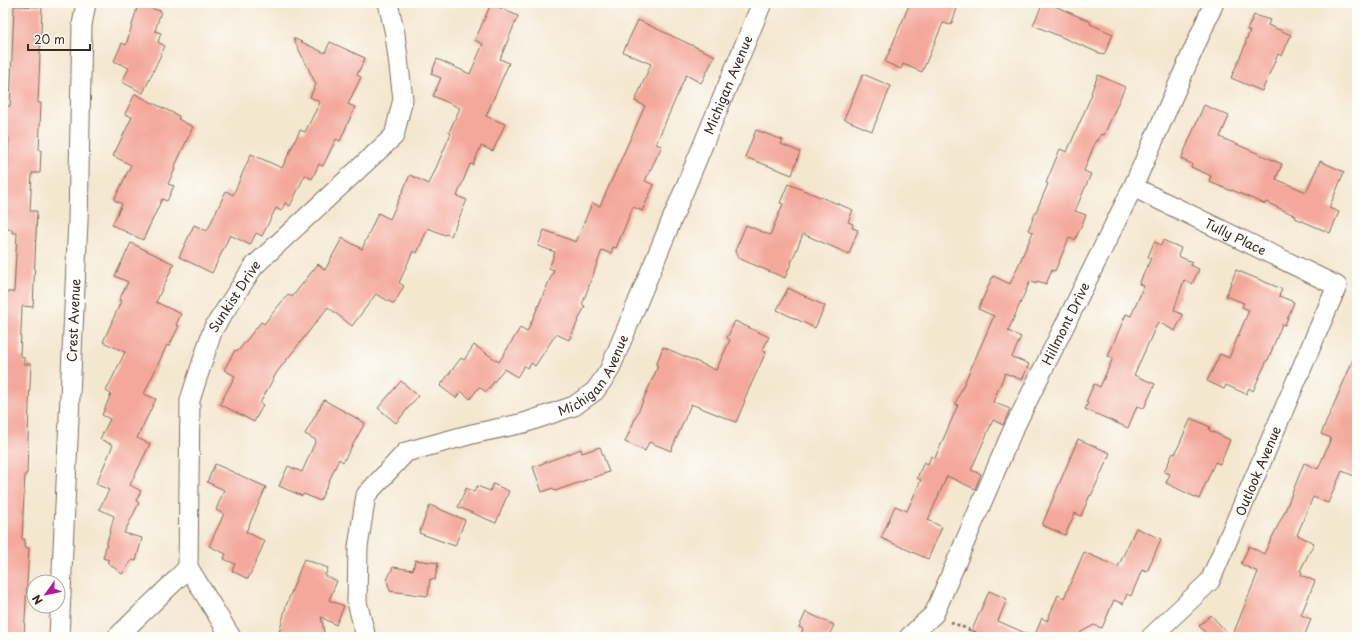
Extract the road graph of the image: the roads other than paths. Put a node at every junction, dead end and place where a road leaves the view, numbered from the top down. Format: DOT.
graph roads {
  1 [pos="86,3"];
  2 [pos="388,3"];
  3 [pos="762,3"];
  4 [pos="1214,3"];
  5 [pos="1133,187"];
  6 [pos="1337,286"];
  7 [pos="188,567"];
  8 [pos="59,637"];
  9 [pos="117,637"];
  10 [pos="231,637"];
  11 [pos="366,637"];
  12 [pos="909,637"];
  13 [pos="1151,637"];
  1 -- 8 [label="street, Crest Avenue"];
  2 -- 7 [label="street, Sunkist Drive"];
  3 -- 11 [label="street, Michigan Avenue"];
  4 -- 5 [label="street, Hillmont Drive"];
  5 -- 6 [label="street, Tully Place"];
  5 -- 12 [label="street, Hillmont Drive"];
  6 -- 13 [label="street, Outlook Avenue"];
  7 -- 9 [label="street"];
  7 -- 10 [label="street"];
}
